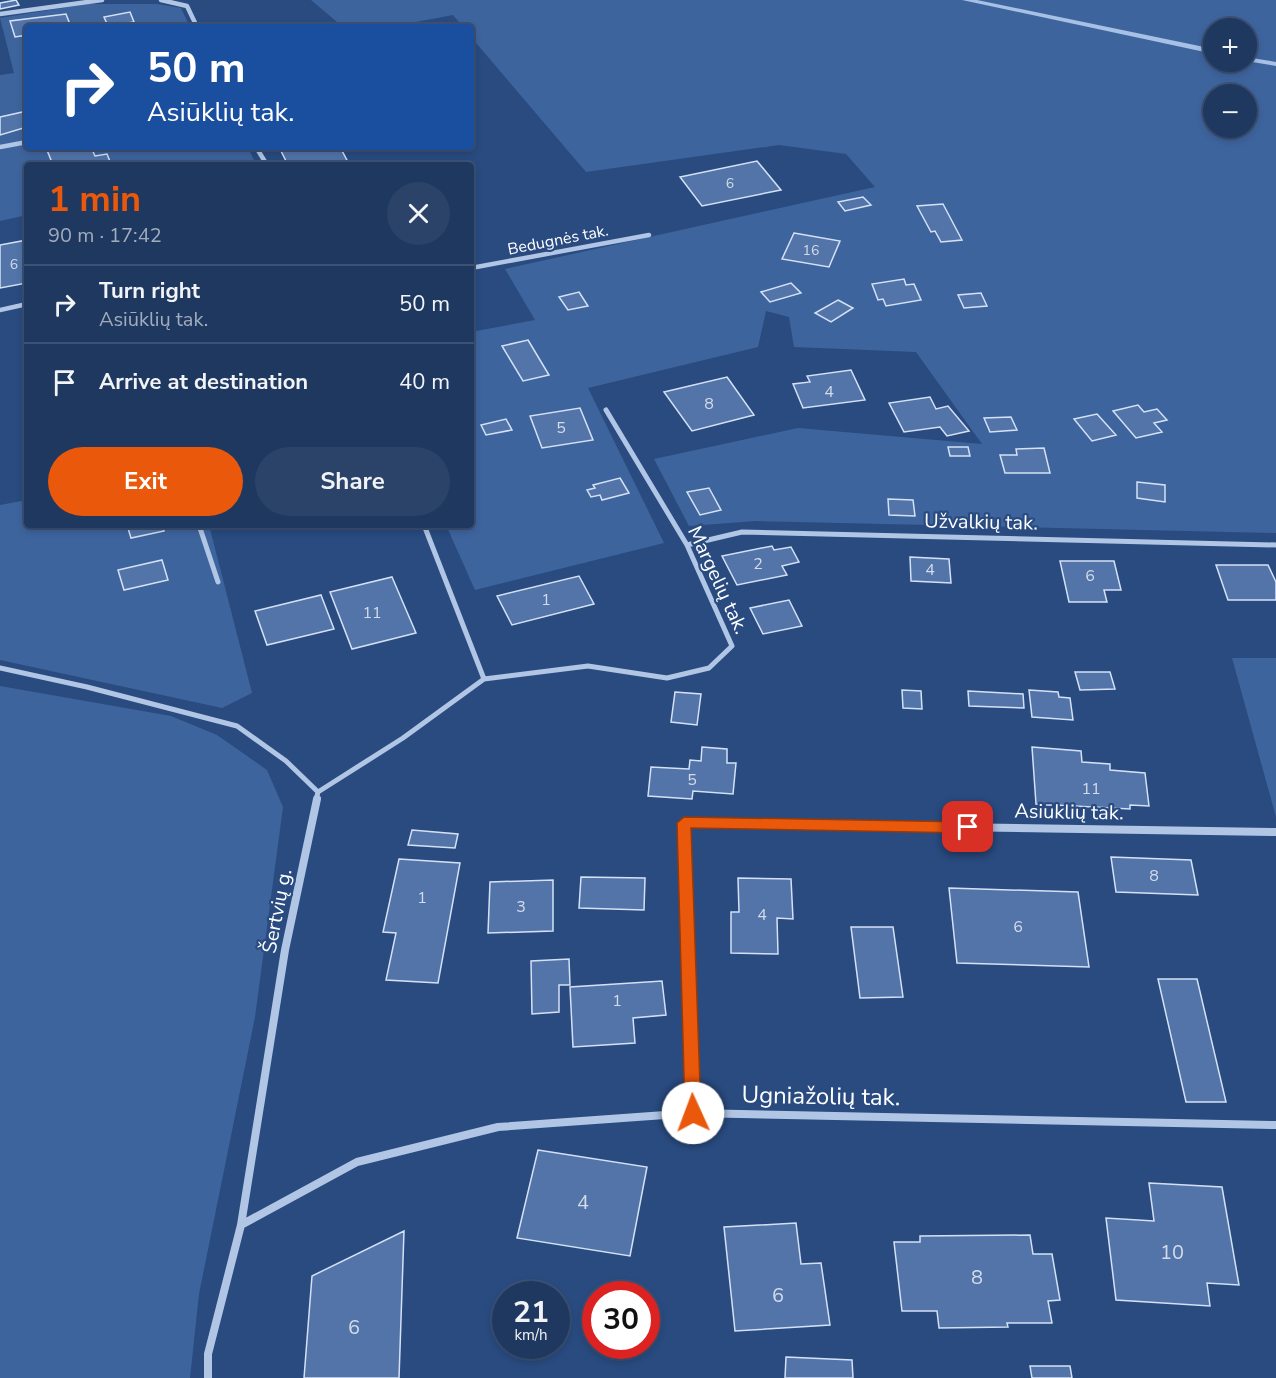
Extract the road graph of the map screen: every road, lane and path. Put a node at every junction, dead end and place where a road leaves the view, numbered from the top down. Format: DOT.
graph roads {
  1 [pos="102,0"];
  2 [pos="161,0"];
  3 [pos="0,14"];
  4 [pos="195,24"];
  5 [pos="24,143"];
  6 [pos="0,147"];
  7 [pos="649,235"];
  8 [pos="474,267"];
  9 [pos="24,305"];
  10 [pos="0,310"];
  11 [pos="606,410"];
  12 [pos="200,528"];
  13 [pos="425,528"];
  14 [pos="687,545"];
  15 [pos="1276,545"];
  16 [pos="218,582"];
  17 [pos="0,668"];
  18 [pos="484,679"];
  19 [pos="318,792"];
  20 [pos="1276,832"];
  21 [pos="693,1113"];
  22 [pos="1276,1125"];
  23 [pos="241,1225"];
  24 [pos="208,1378"];
  1 -- 3 [label="street"];
  2 -- 4 [label="street"];
  5 -- 6 [label="street"];
  7 -- 8 [label="street, Bedugnės tak."];
  9 -- 10 [label="street"];
  11 -- 14 [label="street, Margelių tak."];
  12 -- 16 [label="street"];
  13 -- 18 [label="street"];
  14 -- 15 [label="street, Užvalkių tak."];
  14 -- 18 [label="street, Margelių tak."];
  17 -- 19 [label="street"];
  18 -- 19 [label="street, Margelių tak."];
  19 -- 23 [label="street, Šertvių g."];
  20 -- 21 [label="street, Asiūklių tak."];
  21 -- 22 [label="street, Ugniažolių tak."];
  21 -- 23 [label="street, Ugniažolių tak."];
  23 -- 24 [label="street, Šertvių g."];
}
